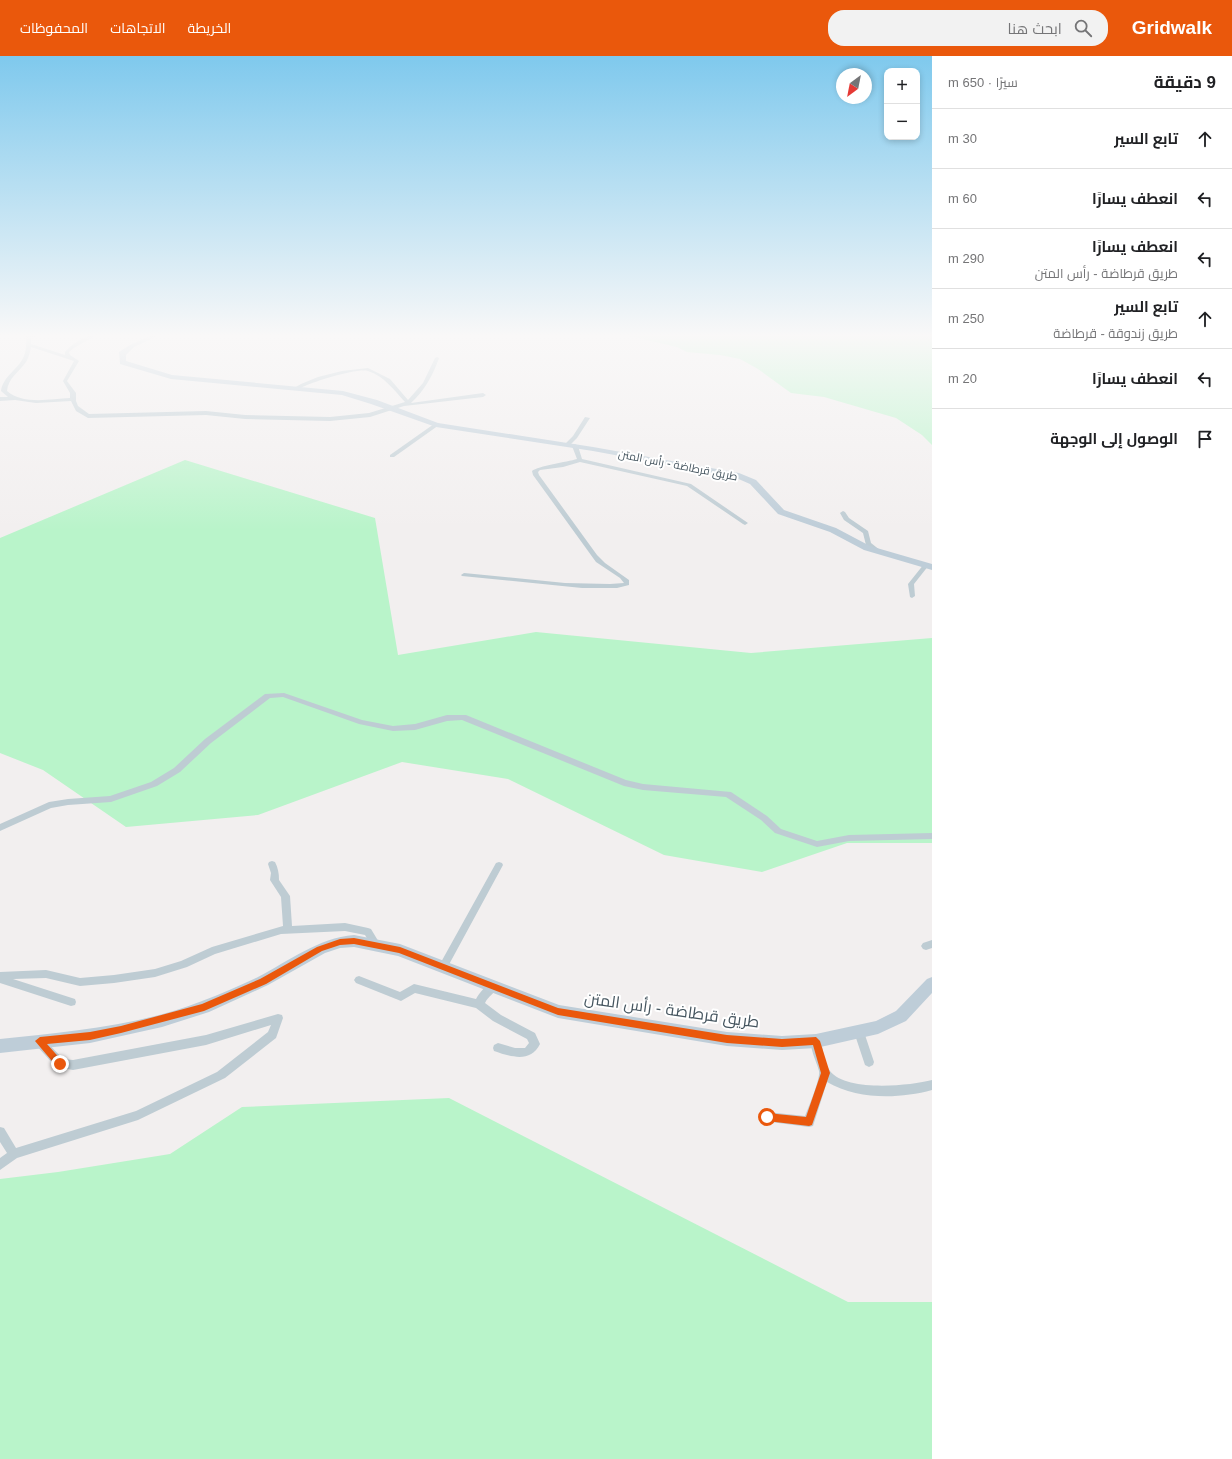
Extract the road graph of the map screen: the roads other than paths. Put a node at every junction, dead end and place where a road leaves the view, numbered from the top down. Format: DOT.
graph roads {
  1 [pos="37,399"];
  2 [pos="59,399"];
  3 [pos="72,399"];
  4 [pos="363,399"];
  5 [pos="403,399"];
  6 [pos="412,399"];
  7 [pos="446,399"];
  8 [pos="407,404"];
  9 [pos="392,409"];
  10 [pos="587,418"];
  11 [pos="436,425"];
  12 [pos="571,445"];
  13 [pos="392,456"];
  14 [pos="580,460"];
  15 [pos="843,513"];
  16 [pos="745,523"];
  17 [pos="880,552"];
  18 [pos="929,566"];
  19 [pos="464,575"];
  20 [pos="912,596"];
  21 [pos="0,828"];
  22 [pos="932,836"];
  23 [pos="272,864"];
  24 [pos="499,865"];
  25 [pos="288,930"];
  26 [pos="375,944"];
  27 [pos="443,966"];
  28 [pos="0,978"];
  29 [pos="359,980"];
  30 [pos="932,983"];
  31 [pos="492,987"];
  32 [pos="71,1002"];
  33 [pos="479,1004"];
  34 [pos="860,1032"];
  35 [pos="40,1041"];
  36 [pos="816,1041"];
  37 [pos="0,1046"];
  38 [pos="498,1048"];
  39 [pos="869,1062"];
  40 [pos="825,1073"];
  41 [pos="932,1085"];
  42 [pos="767,1117"];
  43 [pos="0,1132"];
  44 [pos="14,1154"];
  45 [pos="0,1165"];
  1 -- 2 [label="street"];
  3 -- 9 [label="street"];
  4 -- 9 [label="main road, طريق قرطاضة - رأس المتن"];
  5 -- 8 [label="street"];
  6 -- 8 [label="street"];
  7 -- 8 [label="street"];
  8 -- 9 [label="street"];
  9 -- 11 [label="main road, طريق قرطاضة - رأس المتن"];
  10 -- 12 [label="street"];
  11 -- 12 [label="main road, طريق قرطاضة - رأس المتن"];
  11 -- 13 [label="street"];
  12 -- 14 [label="street"];
  12 -- 17 [label="main road, طريق قرطاضة - رأس المتن"];
  14 -- 16 [label="street"];
  14 -- 19 [label="street"];
  15 -- 17 [label="street"];
  17 -- 18 [label="main road, طريق قرطاضة - رأس المتن"];
  18 -- 20 [label="street"];
  21 -- 22 [label="street"];
  23 -- 25 [label="street"];
  24 -- 27 [label="street"];
  25 -- 26 [label="street"];
  25 -- 28 [label="street"];
  26 -- 27 [label="main road, طريق قرطاضة - رأس المتن"];
  26 -- 35 [label="main road, طريق قرطاضة - رأس المتن"];
  27 -- 31 [label="main road, طريق قرطاضة - رأس المتن"];
  28 -- 32 [label="street"];
  29 -- 33 [label="street"];
  30 -- 34 [label="main road, طريق قرطاضة - رأس المتن"];
  31 -- 33 [label="street"];
  31 -- 36 [label="main road, طريق قرطاضة - رأس المتن"];
  33 -- 38 [label="street"];
  34 -- 36 [label="main road, طريق قرطاضة - رأس المتن"];
  34 -- 39 [label="street"];
  35 -- 37 [label="main road, طريق قرطاضة - رأس المتن"];
  35 -- 44 [label="street"];
  36 -- 40 [label="street"];
  40 -- 41 [label="street"];
  40 -- 42 [label="street"];
  43 -- 44 [label="street"];
  44 -- 45 [label="street"];
}
